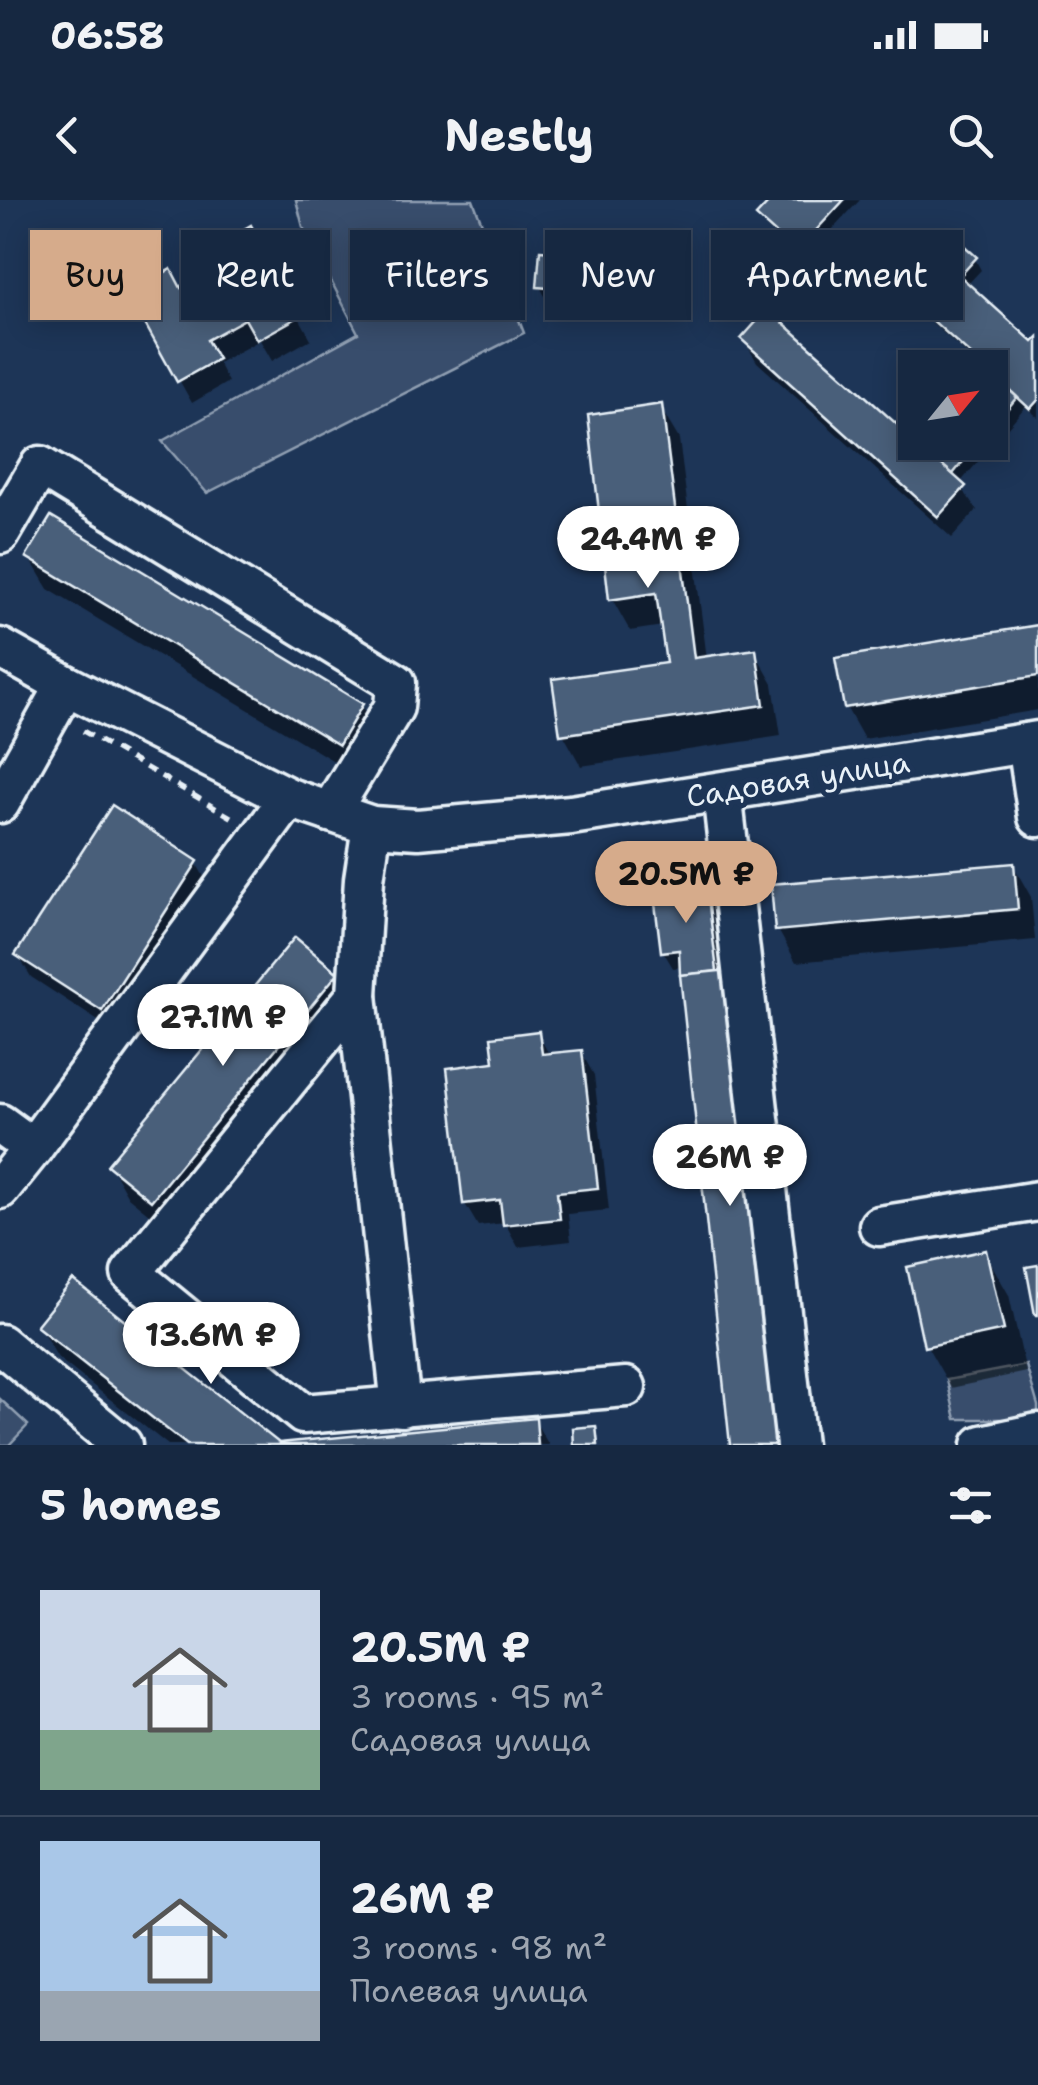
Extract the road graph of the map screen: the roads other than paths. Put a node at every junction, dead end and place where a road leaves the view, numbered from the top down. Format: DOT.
graph roads {
  1 [pos="0,534"];
  2 [pos="0,648"];
  3 [pos="58,698"];
  4 [pos="1032,742"];
  5 [pos="722,792"];
  6 [pos="290,798"];
  7 [pos="0,803"];
  8 [pos="330,812"];
  9 [pos="1038,817"];
  10 [pos="372,826"];
  11 [pos="357,994"];
  12 [pos="0,1124"];
  13 [pos="33,1148"];
  14 [pos="0,1190"];
  15 [pos="1038,1201"];
  16 [pos="879,1226"];
  17 [pos="0,1344"];
  18 [pos="626,1387"];
  19 [pos="401,1407"];
  20 [pos="1038,1433"];
  21 [pos="122,1445"];
  22 [pos="796,1445"];
  23 [pos="982,1445"];
  1 -- 8 [label="street"];
  2 -- 3 [label="street, Садовая улица"];
  3 -- 6 [label="street, Садовая улица"];
  3 -- 7 [label="street"];
  4 -- 5 [label="street, Садовая улица"];
  4 -- 9 [label="street"];
  5 -- 10 [label="street, Садовая улица"];
  5 -- 22 [label="street"];
  6 -- 8 [label="street, Садовая улица"];
  6 -- 13 [label="street"];
  8 -- 10 [label="street, Садовая улица"];
  10 -- 11 [label="street"];
  11 -- 19 [label="street"];
  11 -- 19 [label="street"];
  12 -- 13 [label="street"];
  13 -- 14 [label="street"];
  15 -- 16 [label="street"];
  17 -- 21 [label="street"];
  18 -- 19 [label="street"];
  20 -- 23 [label="street"];
}
